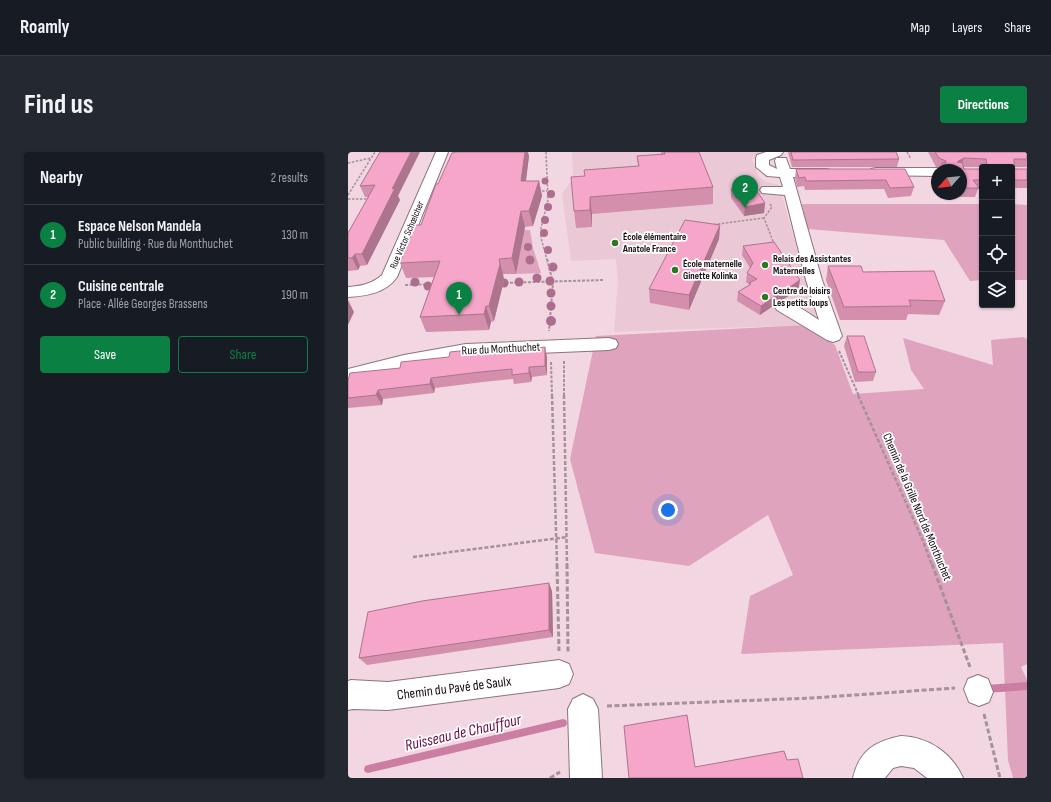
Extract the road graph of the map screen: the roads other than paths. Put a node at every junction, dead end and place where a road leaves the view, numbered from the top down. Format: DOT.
graph roads {
  1 [pos="442,152"];
  2 [pos="778,154"];
  3 [pos="861,172"];
  4 [pos="931,172"];
  5 [pos="837,173"];
  6 [pos="785,174"];
  7 [pos="768,190"];
  8 [pos="791,191"];
  9 [pos="348,292"];
  10 [pos="783,306"];
  11 [pos="609,344"];
  12 [pos="348,376"];
  13 [pos="564,664"];
  14 [pos="348,696"];
  15 [pos="583,709"];
  16 [pos="586,778"];
  17 [pos="869,778"];
  18 [pos="947,778"];
  1 -- 9 [label="street, Rue Victor Schœlcher"];
  2 -- 6 [label="street"];
  2 -- 6 [label="street"];
  3 -- 4 [label="street"];
  5 -- 6 [label="street"];
  6 -- 8 [label="street"];
  7 -- 8 [label="street"];
  8 -- 10 [label="street"];
  11 -- 12 [label="street, Rue du Monthuchet"];
  13 -- 14 [label="street, Chemin du Pavé de Saulx"];
  15 -- 16 [label="street"];
  17 -- 18 [label="street"];
}
